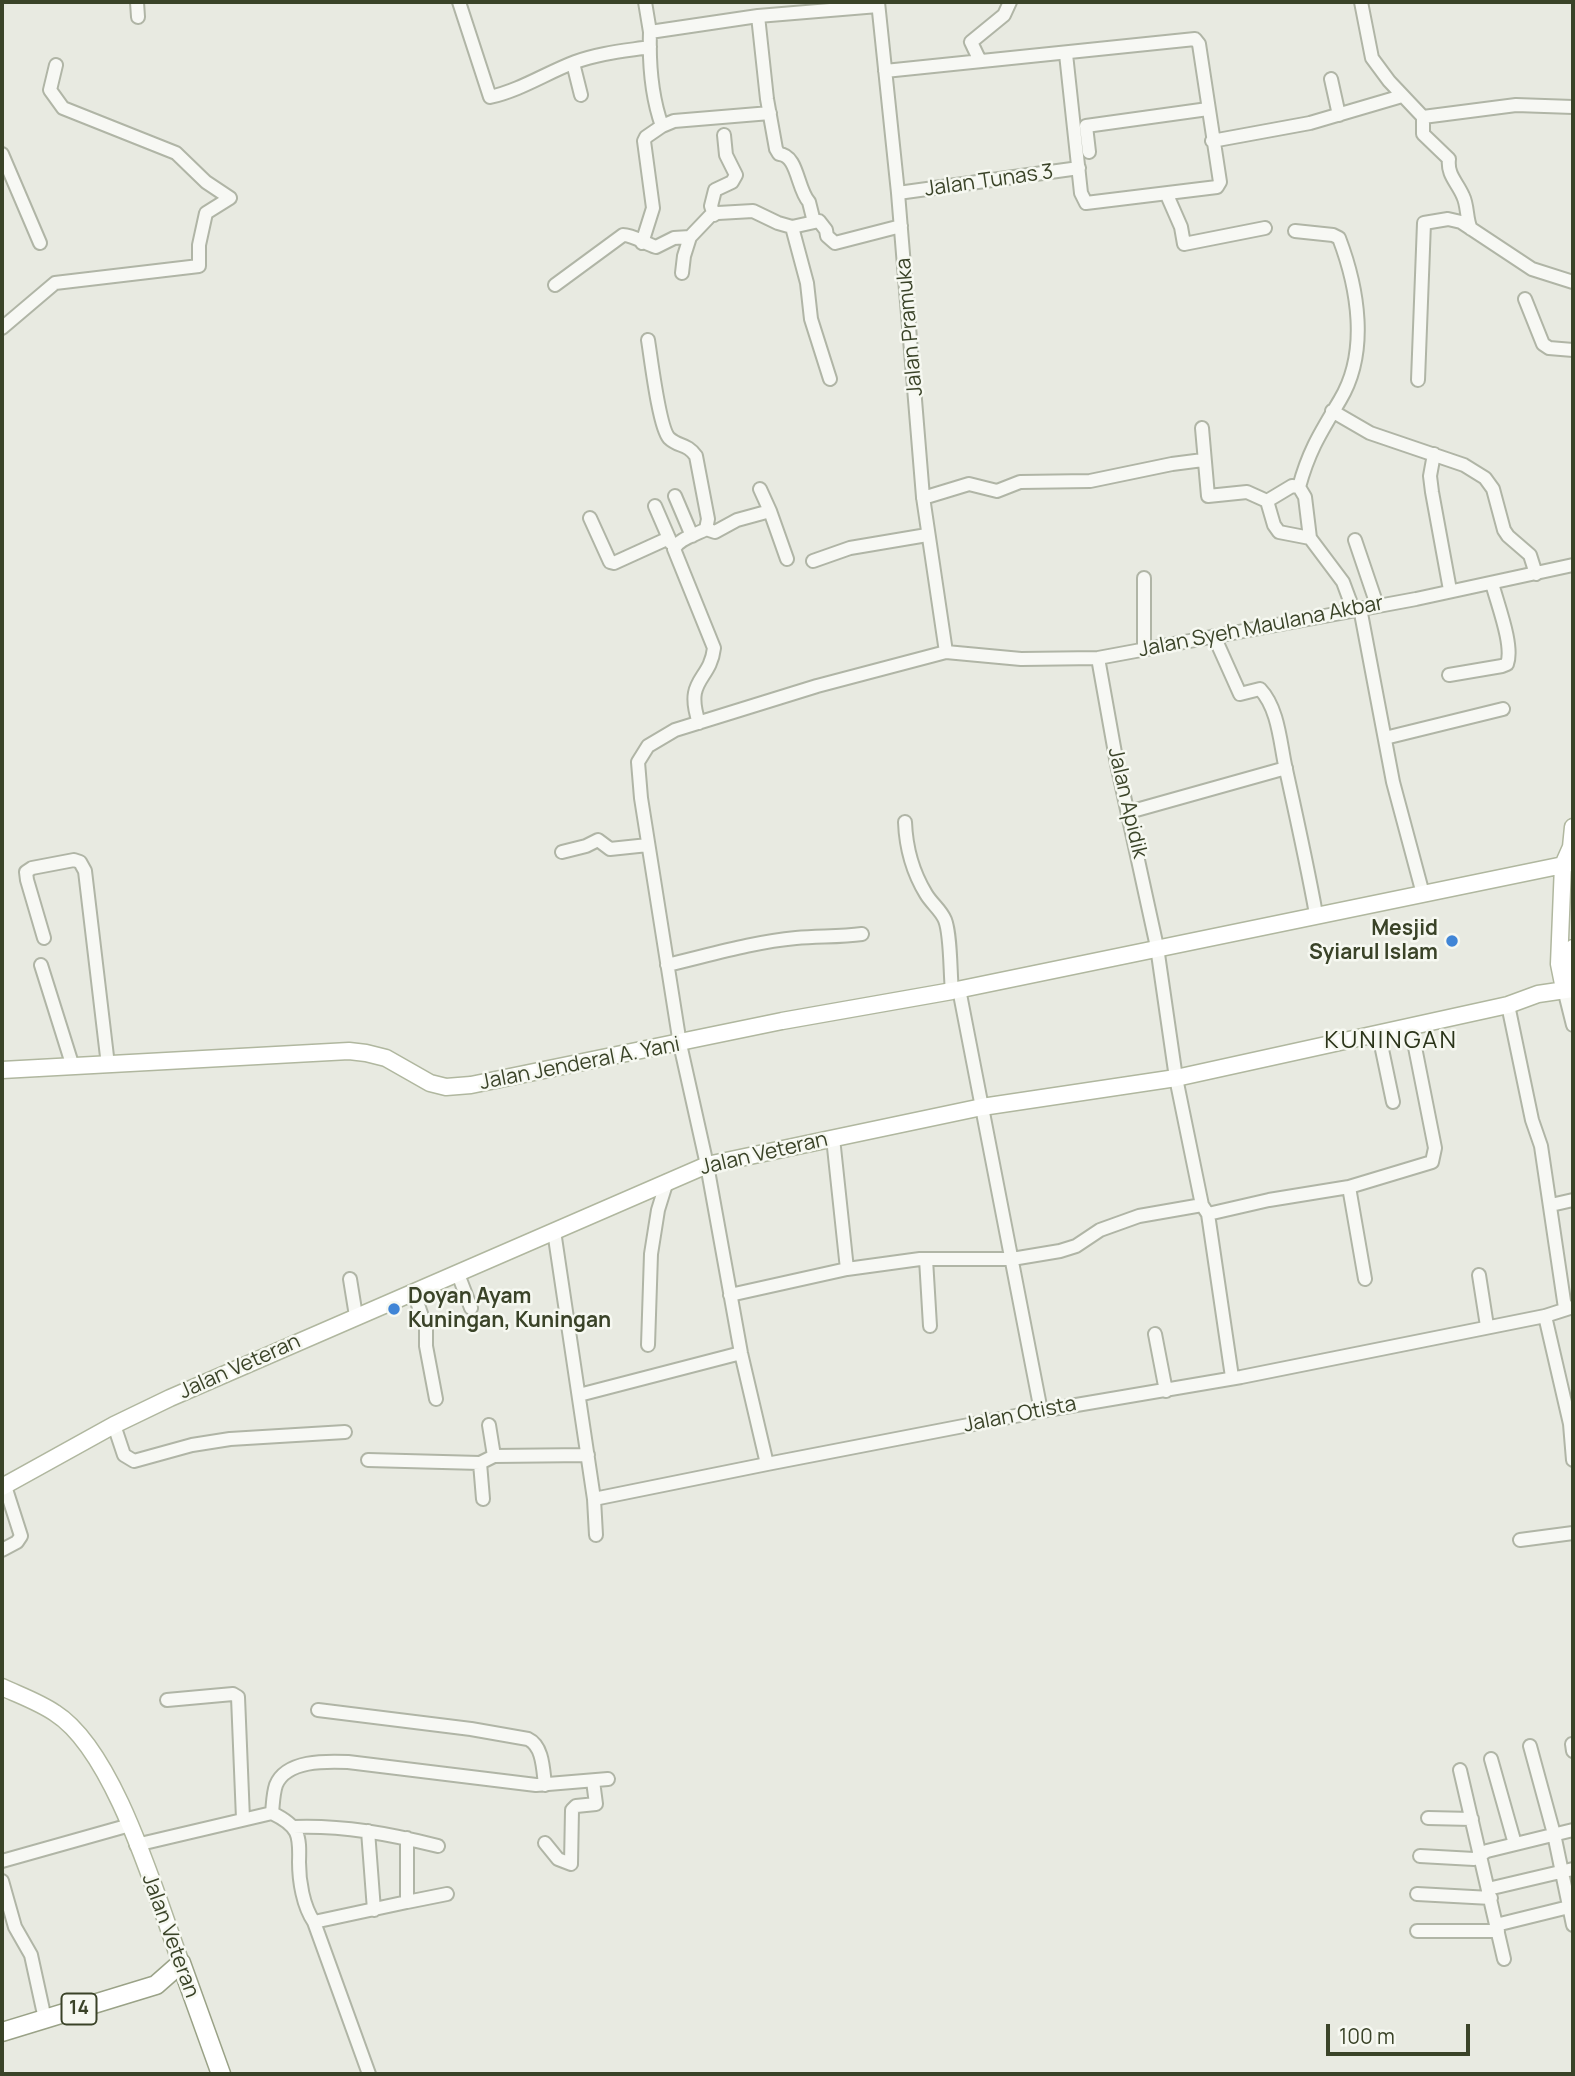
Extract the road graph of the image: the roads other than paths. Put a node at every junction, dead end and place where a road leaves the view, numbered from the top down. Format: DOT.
graph roads {
  1 [pos="137,2"];
  2 [pos="459,2"];
  3 [pos="645,2"];
  4 [pos="1010,2"];
  5 [pos="1361,2"];
  6 [pos="878,4"];
  7 [pos="758,16"];
  8 [pos="138,17"];
  9 [pos="650,32"];
  10 [pos="650,47"];
  11 [pos="1066,54"];
  12 [pos="980,61"];
  13 [pos="573,63"];
  14 [pos="57,65"];
  15 [pos="885,71"];
  16 [pos="1331,79"];
  17 [pos="581,96"];
  18 [pos="1402,96"];
  19 [pos="1573,107"];
  20 [pos="1208,109"];
  21 [pos="769,113"];
  22 [pos="1339,115"];
  23 [pos="1423,117"];
  24 [pos="662,126"];
  25 [pos="724,135"];
  26 [pos="1212,141"];
  27 [pos="1089,152"];
  28 [pos="2,154"];
  29 [pos="1079,168"];
  30 [pos="7,180"];
  31 [pos="898,194"];
  32 [pos="1167,195"];
  33 [pos="713,215"];
  34 [pos="814,222"];
  35 [pos="901,226"];
  36 [pos="792,227"];
  37 [pos="1265,228"];
  38 [pos="1471,229"];
  39 [pos="1295,231"];
  40 [pos="690,237"];
  41 [pos="40,243"];
  42 [pos="642,243"];
  43 [pos="682,273"];
  44 [pos="1573,282"];
  45 [pos="555,285"];
  46 [pos="1525,299"];
  47 [pos="2,328"];
  48 [pos="648,340"];
  49 [pos="1573,350"];
  50 [pos="831,379"];
  51 [pos="1418,380"];
  52 [pos="1329,416"];
  53 [pos="1202,428"];
  54 [pos="1433,456"];
  55 [pos="1203,460"];
  56 [pos="1299,487"];
  57 [pos="760,489"];
  58 [pos="675,496"];
  59 [pos="923,498"];
  60 [pos="1267,500"];
  61 [pos="655,506"];
  62 [pos="769,511"];
  63 [pos="590,518"];
  64 [pos="706,529"];
  65 [pos="927,535"];
  66 [pos="692,536"];
  67 [pos="1310,538"];
  68 [pos="1355,540"];
  69 [pos="672,544"];
  70 [pos="787,558"];
  71 [pos="813,561"];
  72 [pos="1573,565"];
  73 [pos="1536,574"];
  74 [pos="1144,578"];
  75 [pos="1492,583"];
  76 [pos="1450,590"];
  77 [pos="1377,605"];
  78 [pos="1356,609"];
  79 [pos="1214,636"];
  80 [pos="1144,649"];
  81 [pos="946,652"];
  82 [pos="1098,658"];
  83 [pos="1449,675"];
  84 [pos="1503,709"];
  85 [pos="699,723"];
  86 [pos="1385,738"];
  87 [pos="1286,768"];
  88 [pos="1129,813"];
  89 [pos="905,822"];
  90 [pos="1573,827"];
  91 [pos="648,845"];
  92 [pos="562,852"];
  93 [pos="1570,856"];
  94 [pos="1423,894"];
  95 [pos="1316,914"];
  96 [pos="862,934"];
  97 [pos="44,938"];
  98 [pos="1157,947"];
  99 [pos="1573,948"];
  100 [pos="41,965"];
  101 [pos="667,965"];
  102 [pos="1570,989"];
  103 [pos="956,990"];
  104 [pos="1508,1005"];
  105 [pos="1573,1025"];
  106 [pos="1410,1027"];
  107 [pos="1379,1035"];
  108 [pos="680,1044"];
  109 [pos="108,1065"];
  110 [pos="73,1067"];
  111 [pos="2,1070"];
  112 [pos="1176,1078"];
  113 [pos="1393,1102"];
  114 [pos="982,1107"];
  115 [pos="833,1138"];
  116 [pos="706,1165"];
  117 [pos="667,1181"];
  118 [pos="1349,1187"];
  119 [pos="1573,1200"];
  120 [pos="1551,1205"];
  121 [pos="1205,1209"];
  122 [pos="554,1231"];
  123 [pos="926,1259"];
  124 [pos="1012,1259"];
  125 [pos="847,1269"];
  126 [pos="458,1274"];
  127 [pos="1479,1275"];
  128 [pos="349,1279"];
  129 [pos="1365,1279"];
  130 [pos="414,1293"];
  131 [pos="730,1295"];
  132 [pos="471,1308"];
  133 [pos="1569,1308"];
  134 [pos="1545,1315"];
  135 [pos="356,1316"];
  136 [pos="930,1326"];
  137 [pos="1487,1326"];
  138 [pos="1155,1334"];
  139 [pos="648,1345"];
  140 [pos="741,1353"];
  141 [pos="1232,1377"];
  142 [pos="1166,1391"];
  143 [pos="579,1395"];
  144 [pos="436,1399"];
  145 [pos="1041,1411"];
  146 [pos="114,1425"];
  147 [pos="489,1425"];
  148 [pos="345,1432"];
  149 [pos="588,1455"];
  150 [pos="494,1456"];
  151 [pos="368,1460"];
  152 [pos="1573,1460"];
  153 [pos="480,1463"];
  154 [pos="766,1464"];
  155 [pos="3,1487"];
  156 [pos="483,1499"];
  157 [pos="594,1499"];
  158 [pos="1573,1533"];
  159 [pos="596,1535"];
  160 [pos="1520,1540"];
  161 [pos="2,1550"];
  162 [pos="2,1687"];
  163 [pos="167,1700"];
  164 [pos="318,1710"];
  165 [pos="1530,1746"];
  166 [pos="1491,1759"];
  167 [pos="1460,1770"];
  168 [pos="608,1779"];
  169 [pos="593,1781"];
  170 [pos="545,1785"];
  171 [pos="272,1813"];
  172 [pos="1428,1818"];
  173 [pos="243,1819"];
  174 [pos="1472,1819"];
  175 [pos="130,1825"];
  176 [pos="293,1827"];
  177 [pos="1573,1830"];
  178 [pos="368,1831"];
  179 [pos="1554,1834"];
  180 [pos="407,1838"];
  181 [pos="545,1843"];
  182 [pos="136,1844"];
  183 [pos="1516,1844"];
  184 [pos="438,1846"];
  185 [pos="1481,1854"];
  186 [pos="1420,1856"];
  187 [pos="2,1861"];
  188 [pos="1568,1870"];
  189 [pos="2,1881"];
  190 [pos="447,1894"];
  191 [pos="1417,1894"];
  192 [pos="1490,1894"];
  193 [pos="407,1902"];
  194 [pos="1571,1907"];
  195 [pos="374,1910"];
  196 [pos="314,1922"];
  197 [pos="1573,1925"];
  198 [pos="1497,1928"];
  199 [pos="1417,1931"];
  200 [pos="1504,1959"];
  201 [pos="181,1963"];
  202 [pos="156,1985"];
  203 [pos="190,1991"];
  204 [pos="45,2019"];
  205 [pos="2,2032"];
  206 [pos="220,2074"];
  207 [pos="369,2074"];
  1 -- 8 [label="street"];
  2 -- 13 [label="street"];
  3 -- 9 [label="street"];
  4 -- 12 [label="street"];
  5 -- 18 [label="street"];
  6 -- 7 [label="street"];
  6 -- 15 [label="street, Jalan Pramuka"];
  7 -- 9 [label="street"];
  7 -- 21 [label="street"];
  9 -- 10 [label="street"];
  10 -- 13 [label="street"];
  10 -- 24 [label="street"];
  11 -- 12 [label="street"];
  11 -- 20 [label="street"];
  11 -- 29 [label="street"];
  12 -- 15 [label="street"];
  13 -- 17 [label="street"];
  14 -- 47 [label="street"];
  15 -- 31 [label="street, Jalan Pramuka"];
  16 -- 22 [label="street"];
  18 -- 22 [label="street"];
  18 -- 23 [label="street"];
  19 -- 23 [label="street"];
  20 -- 26 [label="street"];
  20 -- 27 [label="street"];
  21 -- 24 [label="street"];
  21 -- 34 [label="street"];
  22 -- 26 [label="street"];
  23 -- 38 [label="street"];
  24 -- 42 [label="street"];
  25 -- 33 [label="street"];
  26 -- 32 [label="street"];
  28 -- 30 [label="street"];
  29 -- 31 [label="street, Jalan Tunas 3"];
  29 -- 32 [label="street"];
  30 -- 41 [label="street"];
  31 -- 35 [label="street, Jalan Pramuka"];
  32 -- 37 [label="street"];
  33 -- 36 [label="street"];
  33 -- 40 [label="street"];
  34 -- 35 [label="street"];
  34 -- 36 [label="street"];
  35 -- 59 [label="street, Jalan Pramuka"];
  36 -- 50 [label="street"];
  38 -- 44 [label="street"];
  38 -- 51 [label="street"];
  39 -- 52 [label="street"];
  40 -- 42 [label="street"];
  40 -- 43 [label="street"];
  42 -- 45 [label="street"];
  46 -- 49 [label="street"];
  48 -- 64 [label="street"];
  52 -- 54 [label="street"];
  52 -- 56 [label="street"];
  53 -- 55 [label="street"];
  54 -- 73 [label="street"];
  54 -- 76 [label="street"];
  55 -- 59 [label="street"];
  55 -- 60 [label="street"];
  56 -- 60 [label="street"];
  56 -- 67 [label="street"];
  57 -- 62 [label="street"];
  58 -- 66 [label="street"];
  59 -- 65 [label="street, Jalan Pramuka"];
  60 -- 67 [label="street"];
  61 -- 69 [label="street"];
  62 -- 64 [label="street"];
  62 -- 70 [label="street"];
  63 -- 69 [label="street"];
  64 -- 66 [label="street"];
  65 -- 71 [label="street"];
  65 -- 81 [label="street, Jalan Pramuka"];
  66 -- 69 [label="street"];
  67 -- 78 [label="street"];
  68 -- 77 [label="street"];
  69 -- 85 [label="street"];
  72 -- 73 [label="street, Jalan Syeh Maulana Akbar"];
  73 -- 75 [label="street, Jalan Syeh Maulana Akbar"];
  74 -- 80 [label="street"];
  75 -- 76 [label="street, Jalan Syeh Maulana Akbar"];
  75 -- 83 [label="street"];
  76 -- 77 [label="street, Jalan Syeh Maulana Akbar"];
  77 -- 78 [label="street, Jalan Syeh Maulana Akbar"];
  78 -- 79 [label="street, Jalan Syeh Maulana Akbar"];
  78 -- 86 [label="street"];
  79 -- 80 [label="street, Jalan Syeh Maulana Akbar"];
  79 -- 87 [label="street"];
  80 -- 82 [label="street, Jalan Syeh Maulana Akbar"];
  81 -- 82 [label="street, Jalan Syeh Maulana Akbar"];
  81 -- 85 [label="street"];
  82 -- 88 [label="street, Jalan Apidik"];
  84 -- 86 [label="street"];
  85 -- 91 [label="street"];
  86 -- 94 [label="street"];
  87 -- 88 [label="street"];
  87 -- 95 [label="street"];
  88 -- 98 [label="street, Jalan Apidik"];
  89 -- 103 [label="street"];
  90 -- 93 [label="main road"];
  91 -- 92 [label="street"];
  91 -- 101 [label="street"];
  93 -- 94 [label="main road, Jalan Jenderal A. Yani"];
  93 -- 102 [label="main road"];
  94 -- 95 [label="main road, Jalan Jenderal A. Yani"];
  95 -- 98 [label="main road, Jalan Jenderal A. Yani"];
  96 -- 101 [label="street"];
  97 -- 109 [label="street"];
  98 -- 103 [label="main road, Jalan Jenderal A. Yani"];
  98 -- 112 [label="street, Jalan Apidik"];
  99 -- 102 [label="main road"];
  100 -- 110 [label="street"];
  101 -- 108 [label="street"];
  102 -- 104 [label="main road, Jalan Veteran"];
  102 -- 105 [label="street"];
  103 -- 108 [label="main road, Jalan Jenderal A. Yani"];
  103 -- 114 [label="street"];
  104 -- 106 [label="main road, Jalan Veteran"];
  104 -- 120 [label="street"];
  106 -- 107 [label="main road, Jalan Veteran"];
  106 -- 118 [label="street"];
  107 -- 112 [label="main road, Jalan Veteran"];
  107 -- 113 [label="street"];
  108 -- 109 [label="main road, Jalan Jenderal A. Yani"];
  108 -- 116 [label="street"];
  109 -- 110 [label="main road, Jalan Jenderal A. Yani"];
  110 -- 111 [label="main road, Jalan Jenderal A. Yani"];
  112 -- 114 [label="main road, Jalan Veteran"];
  112 -- 121 [label="street, Jalan Apidik"];
  114 -- 115 [label="main road, Jalan Veteran"];
  114 -- 124 [label="street"];
  115 -- 116 [label="main road, Jalan Veteran"];
  115 -- 125 [label="street"];
  116 -- 117 [label="main road, Jalan Veteran"];
  116 -- 131 [label="street"];
  117 -- 122 [label="main road, Jalan Veteran"];
  117 -- 139 [label="street"];
  118 -- 121 [label="street"];
  118 -- 129 [label="street"];
  119 -- 120 [label="street"];
  120 -- 133 [label="street"];
  121 -- 124 [label="street"];
  121 -- 141 [label="street, Jalan Apidik"];
  122 -- 126 [label="main road, Jalan Veteran"];
  122 -- 143 [label="street"];
  123 -- 124 [label="street"];
  123 -- 125 [label="street"];
  123 -- 136 [label="street"];
  124 -- 145 [label="street"];
  125 -- 131 [label="street"];
  126 -- 130 [label="main road, Jalan Veteran"];
  126 -- 132 [label="street"];
  127 -- 137 [label="street"];
  128 -- 135 [label="street"];
  130 -- 135 [label="main road, Jalan Veteran"];
  130 -- 144 [label="street"];
  131 -- 140 [label="street"];
  133 -- 134 [label="street, Jalan Otista"];
  134 -- 137 [label="street, Jalan Otista"];
  134 -- 152 [label="street"];
  135 -- 146 [label="main road, Jalan Veteran"];
  137 -- 141 [label="street, Jalan Otista"];
  138 -- 142 [label="street"];
  140 -- 143 [label="street"];
  140 -- 154 [label="street"];
  141 -- 142 [label="street, Jalan Otista"];
  142 -- 145 [label="street, Jalan Otista"];
  143 -- 149 [label="street"];
  145 -- 154 [label="street, Jalan Otista"];
  146 -- 148 [label="street"];
  146 -- 155 [label="main road, Jalan Veteran"];
  147 -- 150 [label="street"];
  149 -- 150 [label="street"];
  149 -- 157 [label="street"];
  150 -- 153 [label="street"];
  151 -- 153 [label="street"];
  153 -- 156 [label="street"];
  154 -- 157 [label="street, Jalan Otista"];
  155 -- 161 [label="street"];
  157 -- 159 [label="street"];
  158 -- 160 [label="street"];
  162 -- 175 [label="main road, Jalan Veteran"];
  163 -- 173 [label="street"];
  164 -- 170 [label="street"];
  165 -- 179 [label="street"];
  166 -- 183 [label="street"];
  167 -- 174 [label="street"];
  168 -- 169 [label="street"];
  169 -- 170 [label="street"];
  169 -- 181 [label="street"];
  170 -- 171 [label="street"];
  171 -- 173 [label="street"];
  171 -- 176 [label="street"];
  172 -- 174 [label="street"];
  173 -- 182 [label="street"];
  174 -- 185 [label="street"];
  175 -- 182 [label="main road, Jalan Veteran"];
  175 -- 187 [label="street"];
  176 -- 178 [label="street"];
  176 -- 196 [label="street"];
  177 -- 179 [label="street"];
  178 -- 180 [label="street"];
  178 -- 195 [label="street"];
  179 -- 183 [label="street"];
  179 -- 188 [label="street"];
  180 -- 184 [label="street"];
  180 -- 193 [label="street"];
  182 -- 201 [label="main road, Jalan Veteran"];
  183 -- 185 [label="street"];
  185 -- 186 [label="street"];
  185 -- 192 [label="street"];
  188 -- 192 [label="street"];
  188 -- 194 [label="street"];
  189 -- 204 [label="street"];
  190 -- 193 [label="street"];
  191 -- 192 [label="street"];
  192 -- 198 [label="street"];
  193 -- 195 [label="street"];
  194 -- 197 [label="street"];
  194 -- 198 [label="street"];
  195 -- 196 [label="street"];
  196 -- 207 [label="street"];
  198 -- 199 [label="street"];
  198 -- 200 [label="street"];
  201 -- 202 [label="highway, 14"];
  201 -- 203 [label="highway, Jalan Veteran"];
  202 -- 203 [label="highway, 14"];
  202 -- 204 [label="highway, 14"];
  203 -- 206 [label="highway, Jalan Veteran"];
  204 -- 205 [label="highway, 14"];
}
